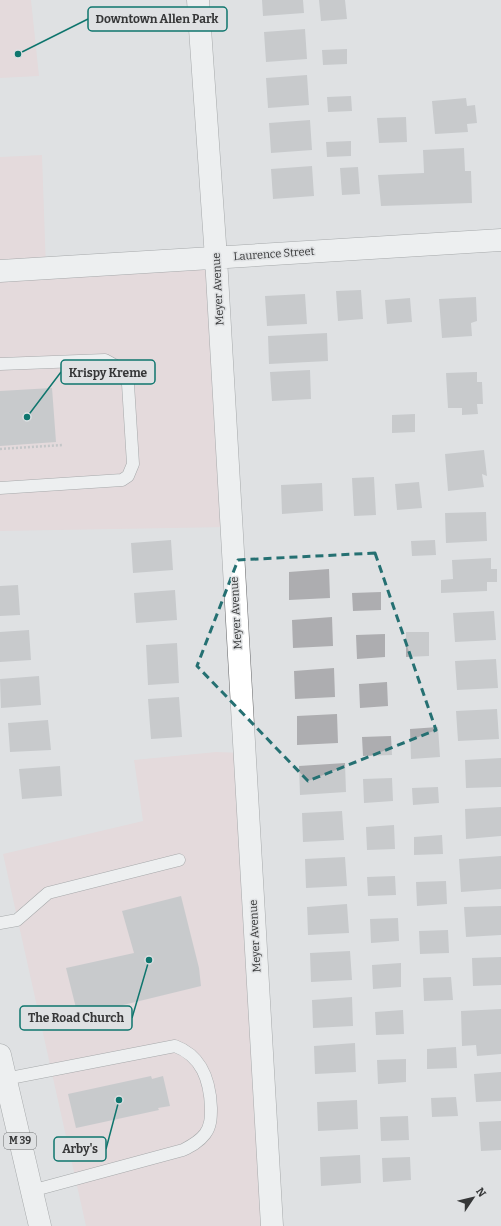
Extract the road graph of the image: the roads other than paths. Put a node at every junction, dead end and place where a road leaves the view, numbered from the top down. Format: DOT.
graph roads {
  1 [pos="198,0"];
  2 [pos="501,240"];
  3 [pos="216,258"];
  4 [pos="0,271"];
  5 [pos="0,364"];
  6 [pos="0,488"];
  7 [pos="179,860"];
  8 [pos="0,923"];
  9 [pos="0,1055"];
  10 [pos="5,1079"];
  11 [pos="32,1191"];
  12 [pos="40,1226"];
  13 [pos="272,1226"];
  1 -- 3 [label="main road, Meyer Avenue"];
  2 -- 3 [label="main road, Laurence Street"];
  3 -- 4 [label="main road, Laurence Street"];
  3 -- 13 [label="main road, Meyer Avenue"];
  5 -- 6 [label="lane"];
  7 -- 8 [label="lane"];
  9 -- 10 [label="main road, M 39"];
  10 -- 11 [label="main road, M 39"];
  10 -- 11 [label="lane"];
  11 -- 12 [label="main road, M 39"];
}
